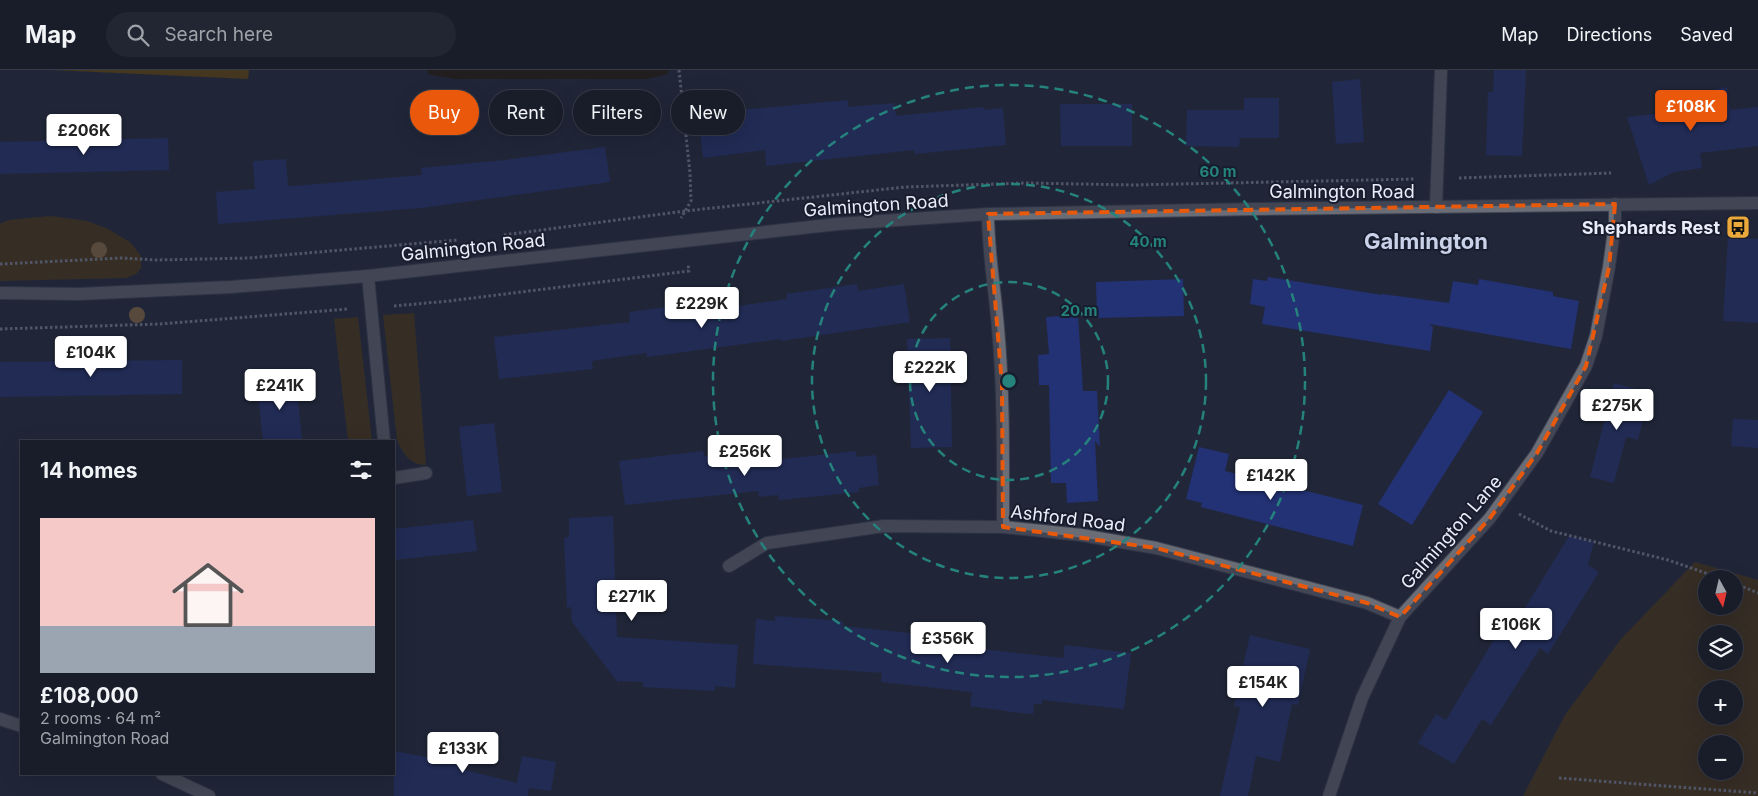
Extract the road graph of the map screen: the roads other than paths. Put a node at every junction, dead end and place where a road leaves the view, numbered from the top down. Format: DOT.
graph roads {
  1 [pos="1441,70"];
  2 [pos="1758,203"];
  3 [pos="1615,204"];
  4 [pos="1436,207"];
  5 [pos="988,214"];
  6 [pos="368,276"];
  7 [pos="0,293"];
  8 [pos="384,440"];
  9 [pos="426,473"];
  10 [pos="395,478"];
  11 [pos="1003,527"];
  12 [pos="729,566"];
  13 [pos="1400,617"];
  14 [pos="0,719"];
  15 [pos="20,726"];
  16 [pos="164,775"];
  17 [pos="209,796"];
  18 [pos="1329,796"];
  1 -- 4 [label="street"];
  2 -- 3 [label="street, Galmington Road"];
  3 -- 4 [label="street, Galmington Road"];
  3 -- 13 [label="street, Galmington Lane"];
  4 -- 5 [label="street, Galmington Road"];
  5 -- 6 [label="street, Galmington Road"];
  5 -- 11 [label="street"];
  6 -- 7 [label="street, Galmington Road"];
  6 -- 8 [label="street"];
  9 -- 10 [label="street"];
  11 -- 12 [label="street, Ashford Road"];
  11 -- 13 [label="street, Ashford Road"];
  13 -- 18 [label="street, Galmington Lane"];
  14 -- 15 [label="street"];
  16 -- 17 [label="street"];
}
